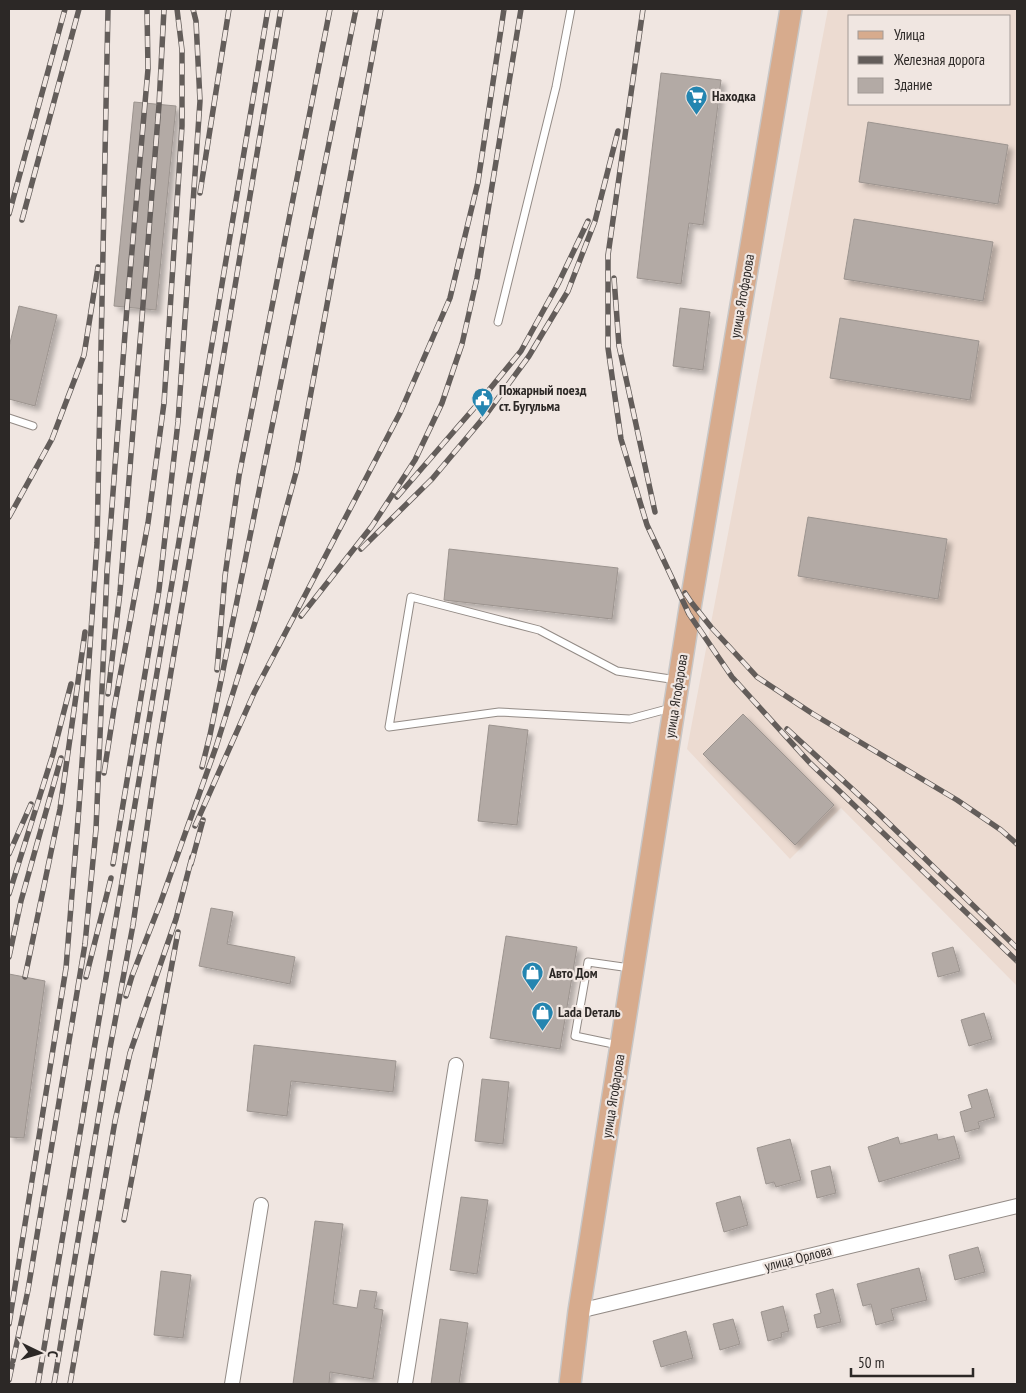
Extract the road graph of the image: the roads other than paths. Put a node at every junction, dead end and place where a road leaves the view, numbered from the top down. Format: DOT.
graph roads {
  1 [pos="571,9"];
  2 [pos="791,9"];
  3 [pos="498,322"];
  4 [pos="9,418"];
  5 [pos="33,426"];
  6 [pos="678,681"];
  7 [pos="674,707"];
  8 [pos="633,968"];
  9 [pos="621,1045"];
  10 [pos="456,1065"];
  11 [pos="261,1205"];
  12 [pos="1017,1206"];
  13 [pos="579,1311"];
  14 [pos="232,1384"];
  15 [pos="405,1384"];
  16 [pos="570,1384"];
  1 -- 3 [label="lane"];
  2 -- 6 [label="main road, улица Ягофарова"];
  4 -- 5 [label="lane"];
  6 -- 7 [label="main road, улица Ягофарова"];
  6 -- 7 [label="lane"];
  7 -- 8 [label="main road, улица Ягофарова"];
  8 -- 9 [label="main road, улица Ягофарова"];
  8 -- 9 [label="lane"];
  9 -- 13 [label="main road, улица Ягофарова"];
  10 -- 15 [label="street"];
  11 -- 14 [label="street"];
  12 -- 13 [label="street, улица Орлова"];
  13 -- 16 [label="main road, улица Ягофарова"];
}
